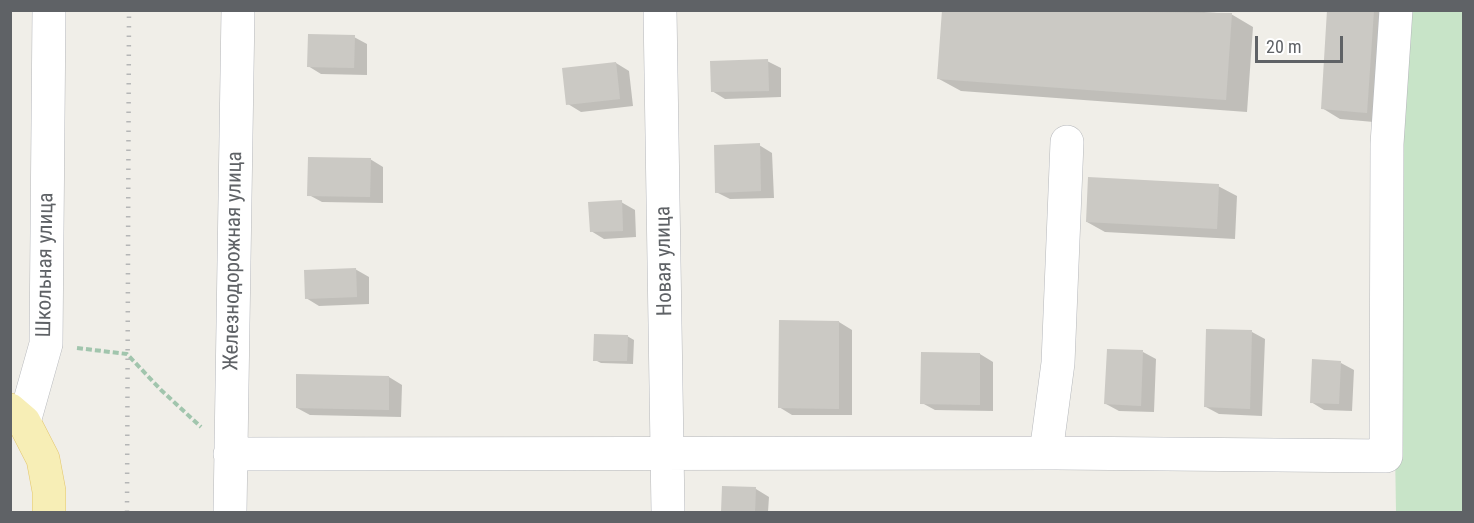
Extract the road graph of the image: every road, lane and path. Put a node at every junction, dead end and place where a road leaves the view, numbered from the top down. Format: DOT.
graph roads {
  1 [pos="49,10"];
  2 [pos="238,10"];
  3 [pos="660,10"];
  4 [pos="1396,10"];
  5 [pos="1067,142"];
  6 [pos="46,344"];
  7 [pos="17,416"];
  8 [pos="1047,453"];
  9 [pos="230,454"];
  10 [pos="668,454"];
  11 [pos="49,513"];
  12 [pos="230,513"];
  13 [pos="668,513"];
  1 -- 6 [label="street, Школьная улица"];
  2 -- 9 [label="street, Железнодорожная улица"];
  3 -- 10 [label="street, Новая улица"];
  4 -- 8 [label="street"];
  5 -- 8 [label="street"];
  6 -- 7 [label="street, Школьная улица"];
  6 -- 9 [label="path"];
  7 -- 11 [label="main road, Школьная улица"];
  8 -- 10 [label="street"];
  9 -- 10 [label="street"];
  9 -- 12 [label="street, Железнодорожная улица"];
  10 -- 13 [label="street, Новая улица"];
}
